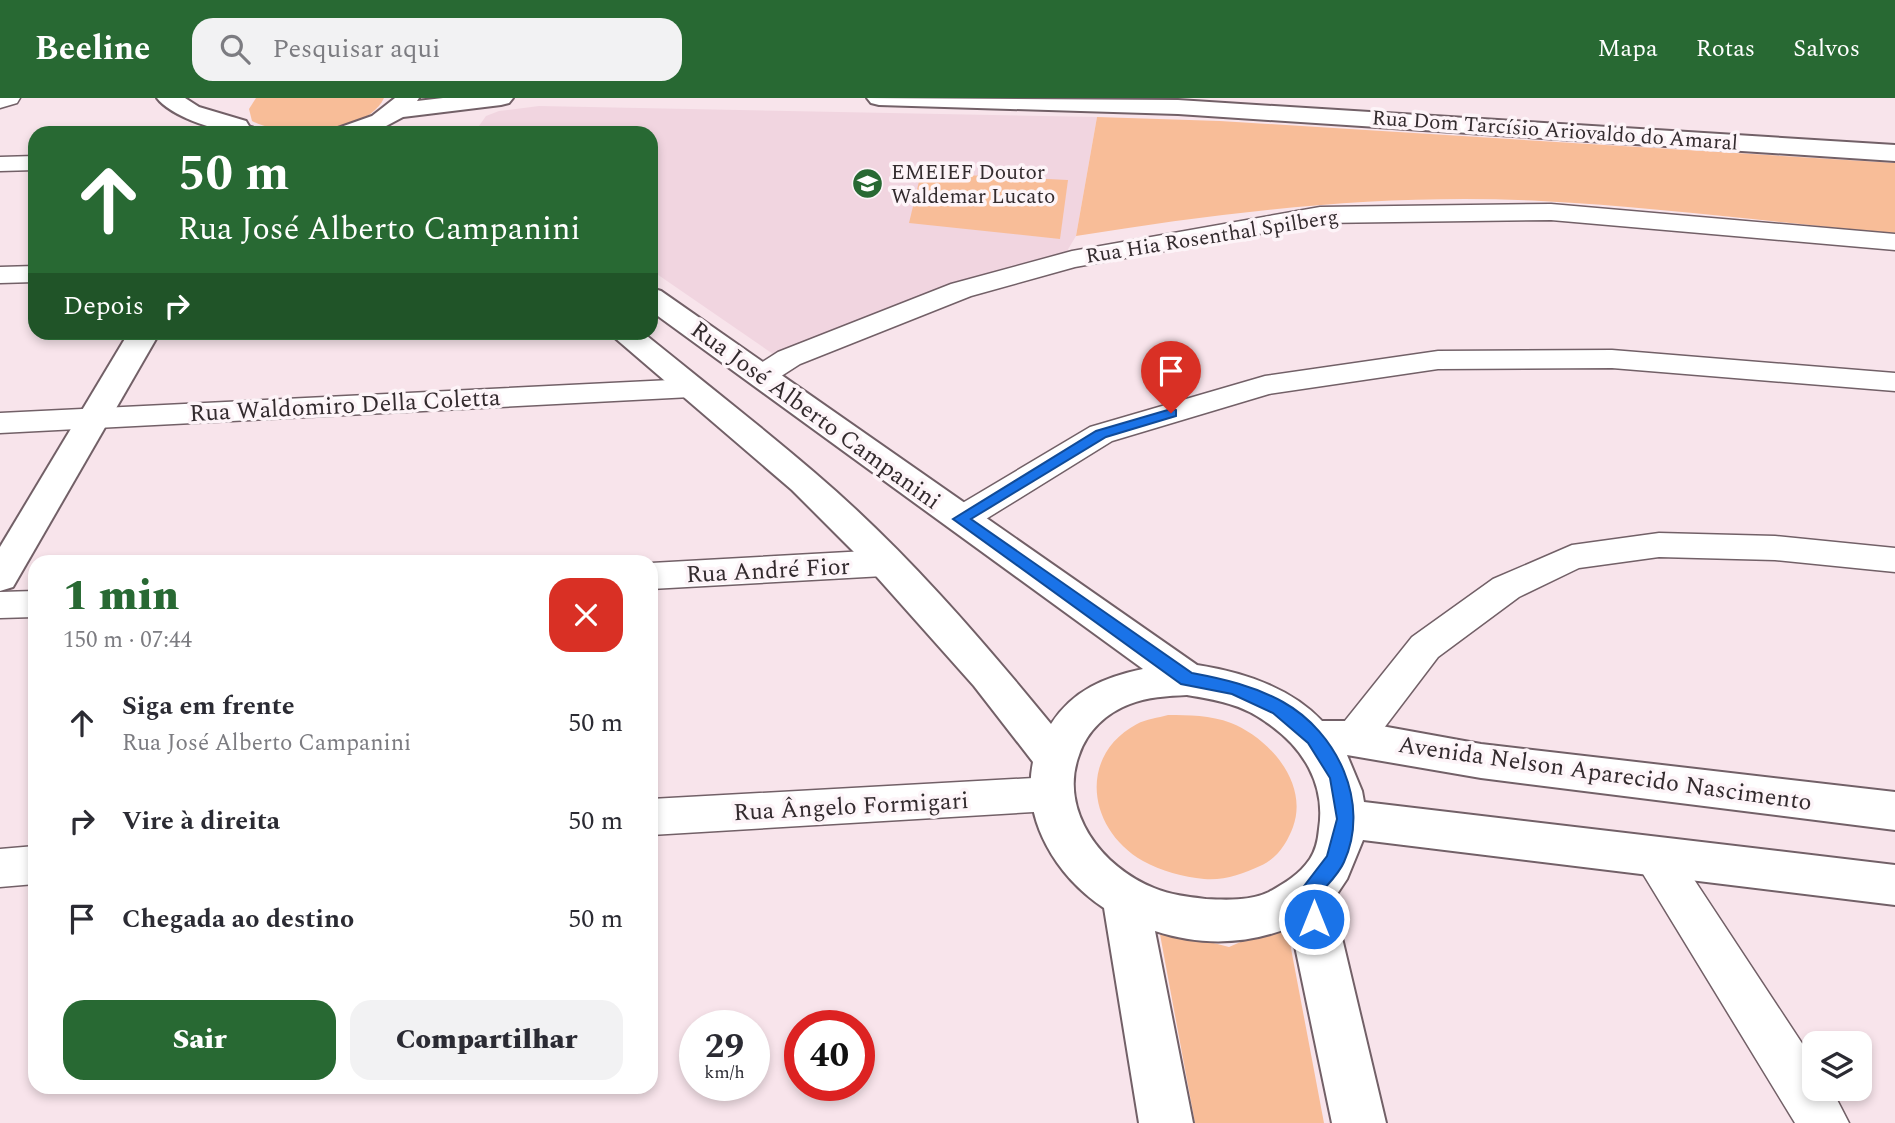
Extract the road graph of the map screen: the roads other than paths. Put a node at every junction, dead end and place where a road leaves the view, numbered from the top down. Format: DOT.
graph roads {
  1 [pos="9,98"];
  2 [pos="169,98"];
  3 [pos="501,98"];
  4 [pos="878,98"];
  5 [pos="968,99"];
  6 [pos="0,101"];
  7 [pos="238,101"];
  8 [pos="1178,102"];
  9 [pos="399,108"];
  10 [pos="228,126"];
  11 [pos="239,126"];
  12 [pos="370,126"];
  13 [pos="416,126"];
  14 [pos="1895,153"];
  15 [pos="28,163"];
  16 [pos="0,164"];
  17 [pos="1895,242"];
  18 [pos="28,274"];
  19 [pos="0,275"];
  20 [pos="658,302"];
  21 [pos="140,340"];
  22 [pos="633,340"];
  23 [pos="761,376"];
  24 [pos="1895,382"];
  25 [pos="691,388"];
  26 [pos="94,418"];
  27 [pos="0,423"];
  28 [pos="961,519"];
  29 [pos="1895,561"];
  30 [pos="884,564"];
  31 [pos="658,576"];
  32 [pos="0,578"];
  33 [pos="28,604"];
  34 [pos="0,605"];
  35 [pos="1187,679"];
  36 [pos="1334,738"];
  37 [pos="1052,776"];
  38 [pos="1895,811"];
  39 [pos="658,816"];
  40 [pos="1346,819"];
  41 [pos="1655,856"];
  42 [pos="28,866"];
  43 [pos="0,868"];
  44 [pos="1895,885"];
  45 [pos="1308,894"];
  46 [pos="1125,897"];
  47 [pos="1166,1123"];
  48 [pos="1359,1123"];
  49 [pos="1824,1123"];
  1 -- 6 [label="street"];
  2 -- 10 [label="street"];
  3 -- 9 [label="street"];
  4 -- 5 [label="street, Rua Dom Tarcísio Ariovaldo do Amaral"];
  5 -- 8 [label="street, Rua Dom Tarcísio Ariovaldo do Amaral"];
  7 -- 11 [label="street"];
  8 -- 14 [label="street, Rua Dom Tarcísio Ariovaldo do Amaral"];
  9 -- 12 [label="street"];
  9 -- 13 [label="street"];
  15 -- 16 [label="street"];
  17 -- 23 [label="street, Rua Hia Rosenthal Spilberg"];
  18 -- 19 [label="street"];
  20 -- 23 [label="street, Rua José Alberto Campanini"];
  21 -- 26 [label="street"];
  22 -- 25 [label="street, Rua José Alberto Campanini"];
  23 -- 28 [label="street, Rua José Alberto Campanini"];
  24 -- 28 [label="street"];
  25 -- 26 [label="street, Rua Waldomiro Della Coletta"];
  25 -- 30 [label="street, Rua José Alberto Campanini"];
  26 -- 27 [label="street, Rua Waldomiro Della Coletta"];
  26 -- 32 [label="street"];
  28 -- 35 [label="street, Rua José Alberto Campanini"];
  29 -- 36 [label="street"];
  30 -- 31 [label="street, Rua André Fior"];
  30 -- 37 [label="street, Rua José Alberto Campanini"];
  33 -- 34 [label="street"];
  35 -- 36 [label="street"];
  35 -- 37 [label="street"];
  36 -- 38 [label="street, Avenida Nelson Aparecido Nascimento"];
  36 -- 40 [label="street"];
  37 -- 39 [label="street, Rua Ângelo Formigari"];
  37 -- 46 [label="street"];
  40 -- 41 [label="street"];
  40 -- 45 [label="street"];
  41 -- 44 [label="street"];
  41 -- 49 [label="street"];
  42 -- 43 [label="street"];
  45 -- 46 [label="street"];
  45 -- 48 [label="street"];
  46 -- 47 [label="street"];
}
